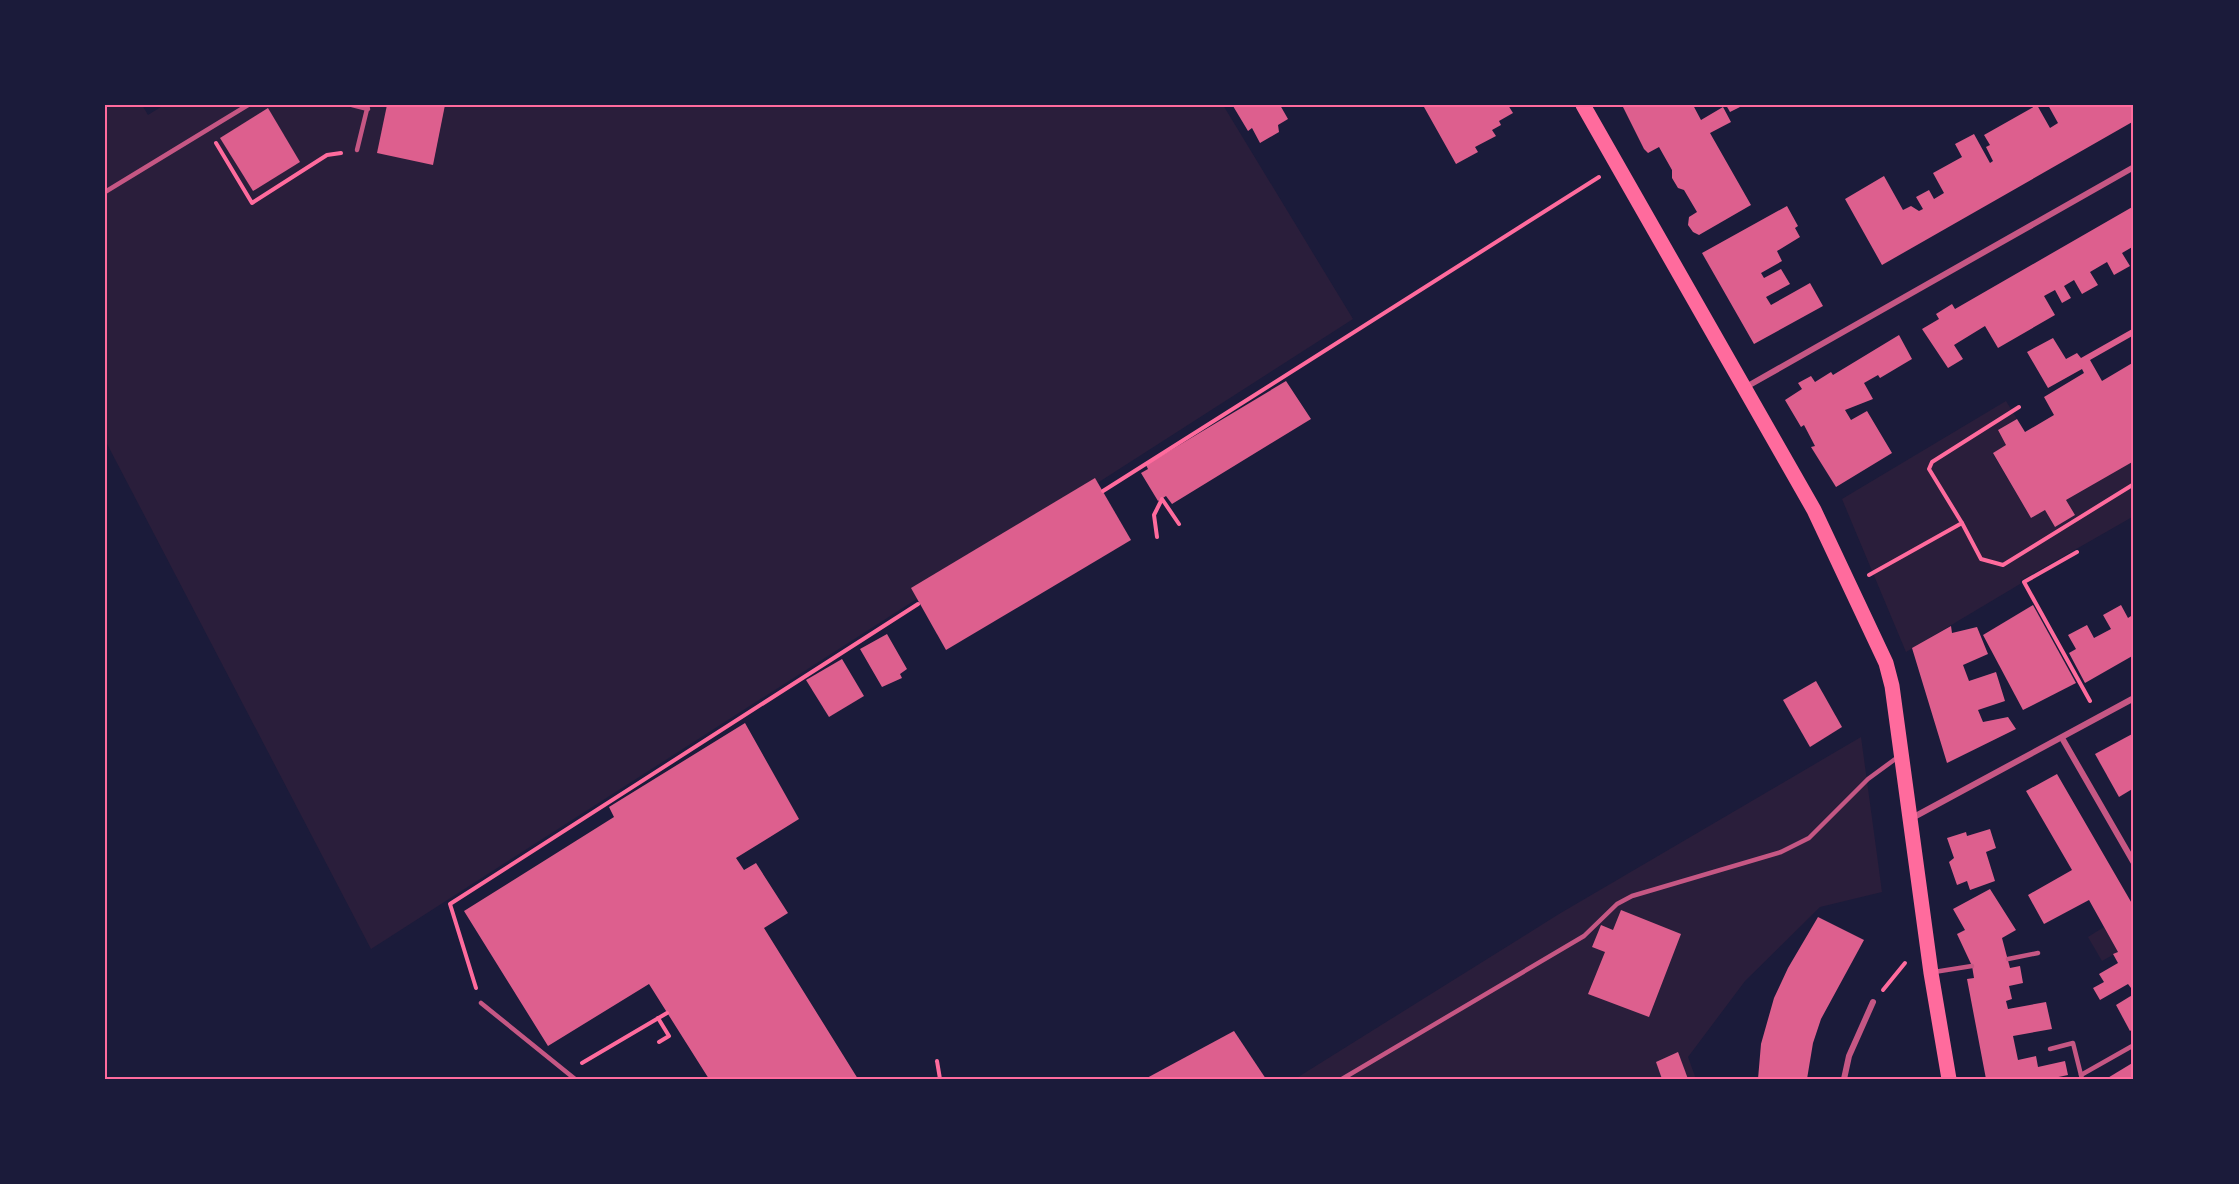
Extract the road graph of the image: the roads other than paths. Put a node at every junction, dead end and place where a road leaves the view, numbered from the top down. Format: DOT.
graph roads {
  1 [pos="248,105"];
  2 [pos="352,105"];
  3 [pos="1583,105"];
  4 [pos="368,107"];
  5 [pos="357,150"];
  6 [pos="2134,167"];
  7 [pos="105,192"];
  8 [pos="1745,387"];
  9 [pos="2134,698"];
  10 [pos="2062,738"];
  11 [pos="1902,754"];
  12 [pos="1912,818"];
  13 [pos="2134,863"];
  14 [pos="2038,953"];
  15 [pos="2008,959"];
  16 [pos="1972,966"];
  17 [pos="1931,973"];
  18 [pos="1873,1002"];
  19 [pos="481,1003"];
  20 [pos="2134,1045"];
  21 [pos="2050,1048"];
  22 [pos="2082,1077"];
  23 [pos="575,1079"];
  24 [pos="1342,1079"];
  25 [pos="1844,1079"];
  26 [pos="1949,1079"];
  1 -- 7 [label="lane"];
  2 -- 4 [label="lane"];
  3 -- 8 [label="main road"];
  4 -- 5 [label="lane"];
  6 -- 8 [label="street"];
  8 -- 11 [label="main road"];
  9 -- 10 [label="street"];
  10 -- 12 [label="street"];
  10 -- 13 [label="street"];
  11 -- 12 [label="main road"];
  11 -- 24 [label="lane"];
  12 -- 17 [label="main road"];
  14 -- 15 [label="lane"];
  16 -- 17 [label="lane"];
  17 -- 26 [label="main road"];
  18 -- 25 [label="street"];
  19 -- 23 [label="lane"];
  20 -- 22 [label="lane"];
  21 -- 22 [label="lane"];
}
